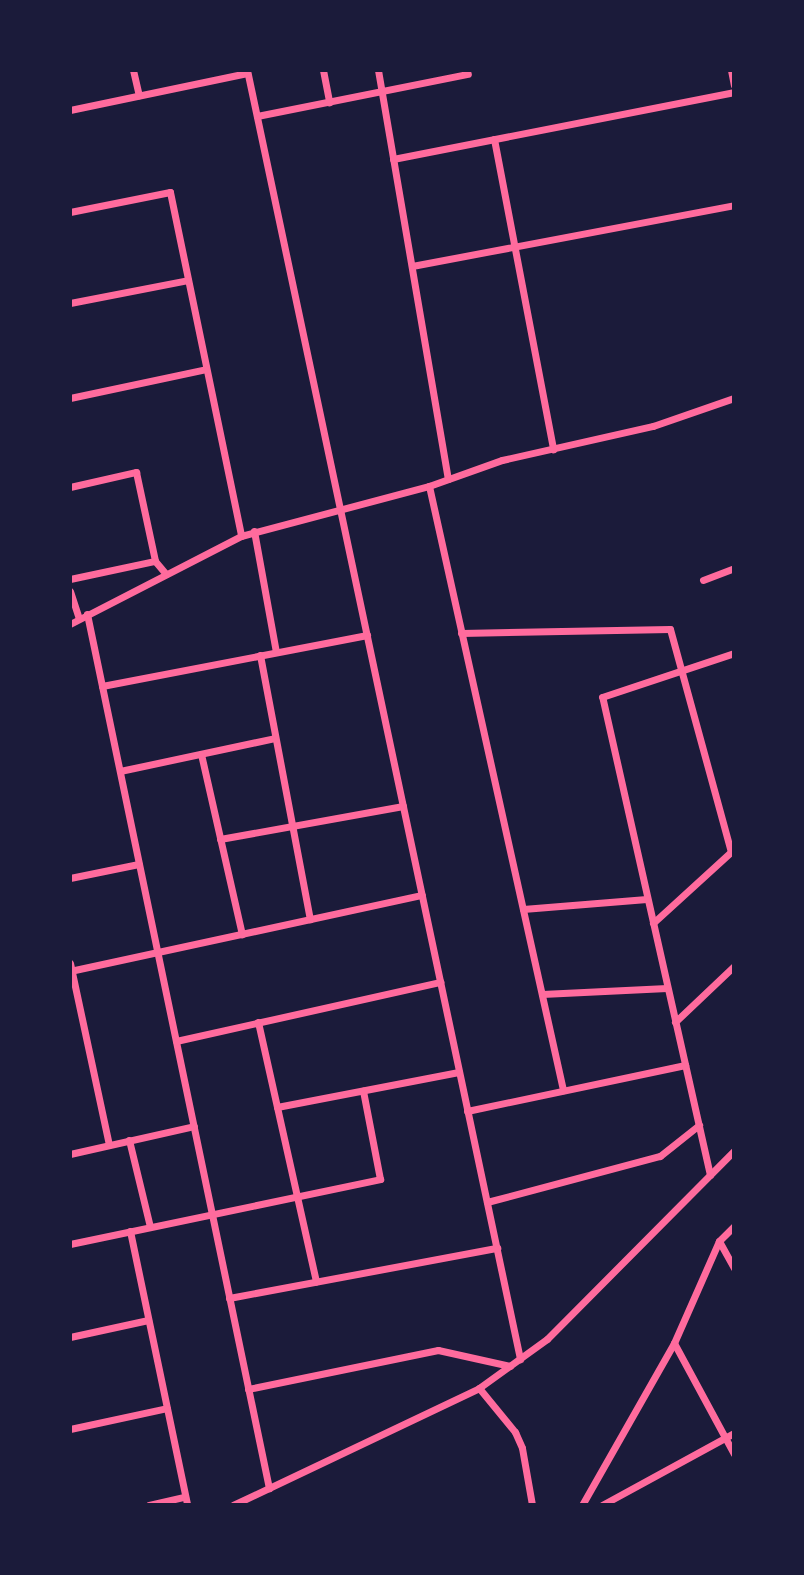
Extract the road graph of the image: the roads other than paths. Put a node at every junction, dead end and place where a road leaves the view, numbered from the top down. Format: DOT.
graph roads {
  1 [pos="133,70"];
  2 [pos="323,70"];
  3 [pos="378,70"];
  4 [pos="731,70"];
  5 [pos="247,72"];
  6 [pos="468,74"];
  7 [pos="734,85"];
  8 [pos="382,91"];
  9 [pos="734,92"];
  10 [pos="139,95"];
  11 [pos="329,102"];
  12 [pos="70,110"];
  13 [pos="257,116"];
  14 [pos="494,139"];
  15 [pos="393,159"];
  16 [pos="734,205"];
  17 [pos="70,212"];
  18 [pos="514,247"];
  19 [pos="412,266"];
  20 [pos="188,280"];
  21 [pos="70,303"];
  22 [pos="206,369"];
  23 [pos="70,398"];
  24 [pos="734,398"];
  25 [pos="553,449"];
  26 [pos="448,479"];
  27 [pos="429,486"];
  28 [pos="70,487"];
  29 [pos="340,508"];
  30 [pos="254,531"];
  31 [pos="241,536"];
  32 [pos="155,561"];
  33 [pos="734,568"];
  34 [pos="166,574"];
  35 [pos="70,579"];
  36 [pos="703,580"];
  37 [pos="70,591"];
  38 [pos="83,616"];
  39 [pos="70,624"];
  40 [pos="461,633"];
  41 [pos="367,635"];
  42 [pos="276,652"];
  43 [pos="734,653"];
  44 [pos="260,655"];
  45 [pos="682,670"];
  46 [pos="102,686"];
  47 [pos="275,738"];
  48 [pos="201,754"];
  49 [pos="120,771"];
  50 [pos="403,806"];
  51 [pos="292,826"];
  52 [pos="220,839"];
  53 [pos="732,850"];
  54 [pos="139,864"];
  55 [pos="70,878"];
  56 [pos="422,895"];
  57 [pos="647,899"];
  58 [pos="523,909"];
  59 [pos="310,919"];
  60 [pos="653,923"];
  61 [pos="242,934"];
  62 [pos="158,952"];
  63 [pos="734,966"];
  64 [pos="71,968"];
  65 [pos="440,982"];
  66 [pos="667,988"];
  67 [pos="542,994"];
  68 [pos="258,1022"];
  69 [pos="675,1022"];
  70 [pos="176,1041"];
  71 [pos="685,1065"];
  72 [pos="459,1072"];
  73 [pos="563,1090"];
  74 [pos="363,1091"];
  75 [pos="277,1107"];
  76 [pos="467,1111"];
  77 [pos="699,1125"];
  78 [pos="194,1126"];
  79 [pos="129,1140"];
  80 [pos="109,1145"];
  81 [pos="734,1151"];
  82 [pos="70,1154"];
  83 [pos="710,1175"];
  84 [pos="297,1196"];
  85 [pos="487,1202"];
  86 [pos="212,1214"];
  87 [pos="734,1226"];
  88 [pos="150,1227"];
  89 [pos="130,1231"];
  90 [pos="719,1241"];
  91 [pos="70,1244"];
  92 [pos="497,1248"];
  93 [pos="734,1268"];
  94 [pos="316,1282"];
  95 [pos="229,1298"];
  96 [pos="148,1320"];
  97 [pos="70,1337"];
  98 [pos="674,1343"];
  99 [pos="520,1359"];
  100 [pos="510,1366"];
  101 [pos="479,1388"];
  102 [pos="248,1389"];
  103 [pos="167,1408"];
  104 [pos="70,1429"];
  105 [pos="734,1433"];
  106 [pos="725,1438"];
  107 [pos="734,1454"];
  108 [pos="269,1488"];
  109 [pos="186,1501"];
  110 [pos="149,1505"];
  111 [pos="233,1505"];
  112 [pos="532,1505"];
  113 [pos="582,1505"];
  114 [pos="602,1505"];
  1 -- 10 [label="street"];
  2 -- 11 [label="street"];
  3 -- 8 [label="street"];
  4 -- 7 [label="street"];
  5 -- 10 [label="street"];
  5 -- 13 [label="street"];
  6 -- 8 [label="street"];
  8 -- 11 [label="street"];
  8 -- 15 [label="street"];
  9 -- 14 [label="street"];
  10 -- 12 [label="street"];
  11 -- 13 [label="street"];
  13 -- 29 [label="street"];
  14 -- 15 [label="street"];
  14 -- 18 [label="street"];
  15 -- 19 [label="street"];
  16 -- 18 [label="street"];
  17 -- 20 [label="street"];
  18 -- 19 [label="street"];
  18 -- 25 [label="street"];
  19 -- 26 [label="street"];
  20 -- 21 [label="street"];
  20 -- 22 [label="street"];
  22 -- 23 [label="street"];
  22 -- 31 [label="street"];
  24 -- 25 [label="street"];
  25 -- 26 [label="street"];
  26 -- 27 [label="street"];
  27 -- 29 [label="street"];
  27 -- 40 [label="street"];
  28 -- 32 [label="street"];
  29 -- 30 [label="street"];
  29 -- 41 [label="street"];
  30 -- 31 [label="street"];
  30 -- 42 [label="street"];
  31 -- 34 [label="street"];
  32 -- 34 [label="street"];
  32 -- 35 [label="street"];
  33 -- 36 [label="street"];
  34 -- 38 [label="street"];
  37 -- 38 [label="street"];
  38 -- 39 [label="street"];
  38 -- 46 [label="street"];
  40 -- 45 [label="street"];
  40 -- 58 [label="street"];
  41 -- 42 [label="street"];
  41 -- 50 [label="street"];
  42 -- 44 [label="street"];
  43 -- 45 [label="street"];
  44 -- 46 [label="street"];
  44 -- 47 [label="street"];
  45 -- 53 [label="street"];
  45 -- 57 [label="street"];
  46 -- 49 [label="street"];
  47 -- 48 [label="street"];
  47 -- 51 [label="street"];
  48 -- 49 [label="street"];
  48 -- 52 [label="street"];
  49 -- 54 [label="street"];
  50 -- 51 [label="street"];
  50 -- 56 [label="street"];
  51 -- 52 [label="street"];
  51 -- 59 [label="street"];
  52 -- 61 [label="street"];
  53 -- 60 [label="street"];
  54 -- 55 [label="street"];
  54 -- 62 [label="street"];
  56 -- 59 [label="street"];
  56 -- 65 [label="street"];
  57 -- 58 [label="street"];
  57 -- 60 [label="street"];
  58 -- 67 [label="street"];
  59 -- 61 [label="street"];
  60 -- 66 [label="street"];
  61 -- 62 [label="street"];
  62 -- 64 [label="street"];
  62 -- 70 [label="street"];
  63 -- 69 [label="street"];
  64 -- 80 [label="street"];
  65 -- 68 [label="street"];
  65 -- 72 [label="street"];
  66 -- 67 [label="street"];
  66 -- 69 [label="street"];
  67 -- 73 [label="street"];
  68 -- 70 [label="street"];
  68 -- 75 [label="street"];
  69 -- 71 [label="street"];
  70 -- 78 [label="street"];
  71 -- 73 [label="street"];
  71 -- 77 [label="street"];
  72 -- 74 [label="street"];
  72 -- 76 [label="street"];
  73 -- 76 [label="street"];
  74 -- 75 [label="street"];
  74 -- 84 [label="street"];
  75 -- 84 [label="street"];
  76 -- 85 [label="street"];
  77 -- 83 [label="street"];
  77 -- 85 [label="street"];
  78 -- 79 [label="street"];
  78 -- 86 [label="street"];
  79 -- 80 [label="street"];
  79 -- 88 [label="street"];
  80 -- 82 [label="street"];
  81 -- 83 [label="street"];
  83 -- 99 [label="street"];
  84 -- 86 [label="street"];
  84 -- 94 [label="street"];
  85 -- 92 [label="street"];
  86 -- 88 [label="street"];
  86 -- 95 [label="street"];
  87 -- 90 [label="street"];
  88 -- 89 [label="street"];
  89 -- 91 [label="street"];
  89 -- 96 [label="street"];
  90 -- 93 [label="street"];
  90 -- 98 [label="street"];
  92 -- 94 [label="street"];
  92 -- 99 [label="street"];
  94 -- 95 [label="street"];
  95 -- 102 [label="street"];
  96 -- 97 [label="street"];
  96 -- 103 [label="street"];
  98 -- 106 [label="street"];
  98 -- 113 [label="street"];
  99 -- 100 [label="street"];
  100 -- 101 [label="street"];
  100 -- 102 [label="street"];
  101 -- 108 [label="street"];
  101 -- 112 [label="street"];
  102 -- 108 [label="street"];
  103 -- 104 [label="street"];
  103 -- 109 [label="street"];
  105 -- 106 [label="street"];
  106 -- 107 [label="street"];
  106 -- 114 [label="street"];
  108 -- 111 [label="street"];
  109 -- 110 [label="street"];
}
